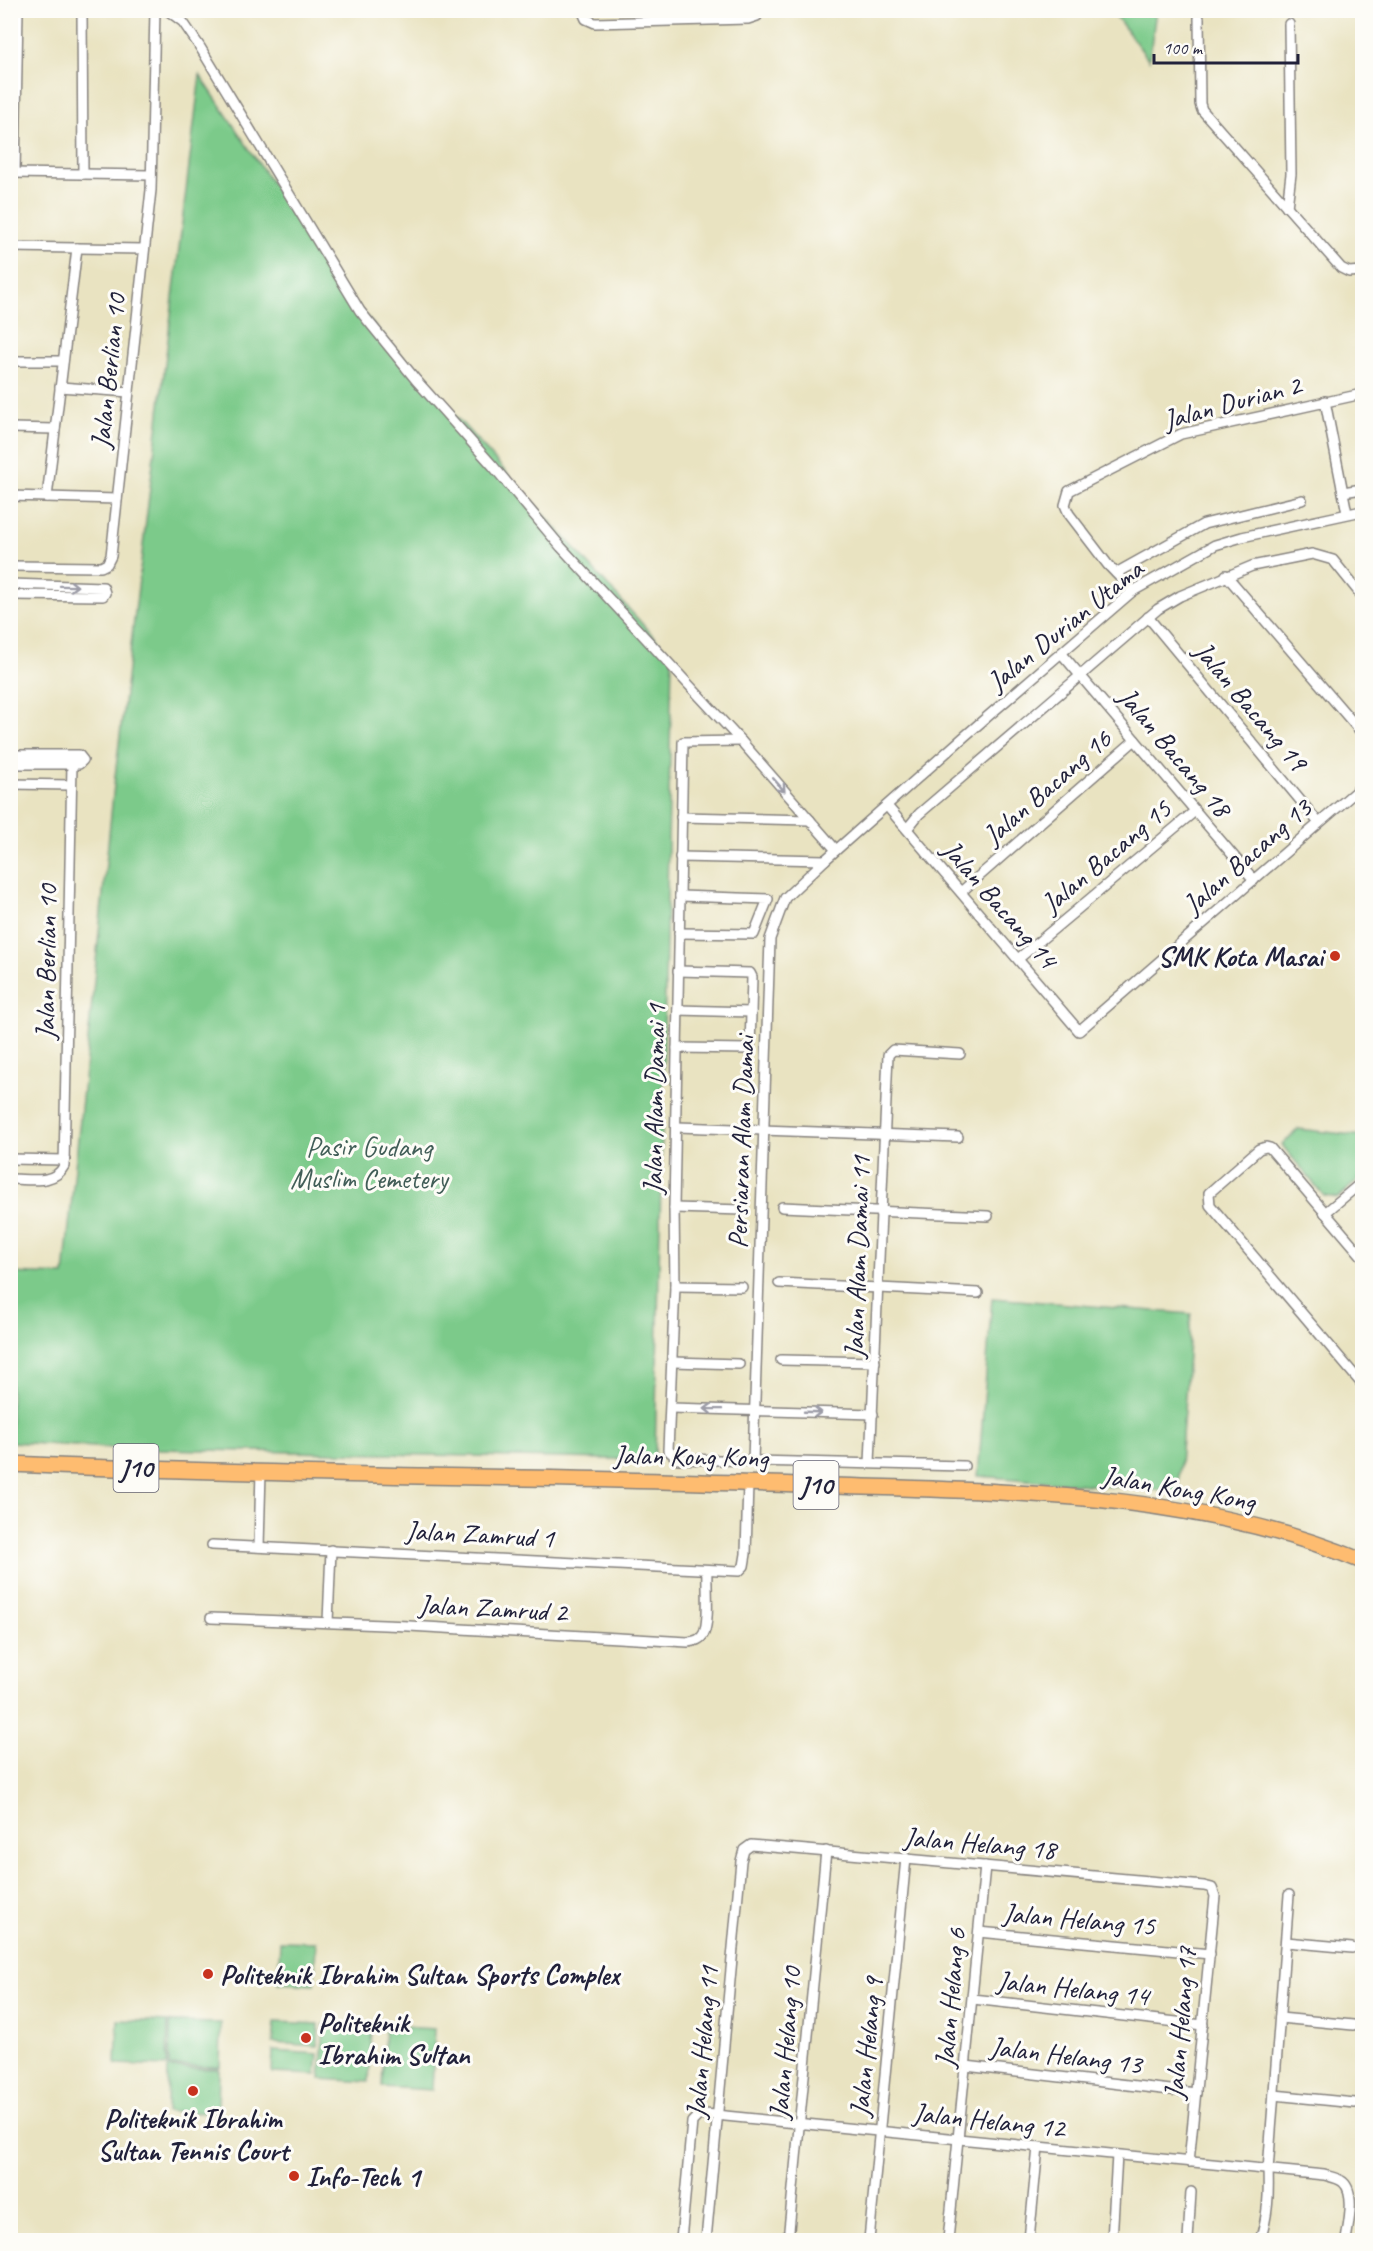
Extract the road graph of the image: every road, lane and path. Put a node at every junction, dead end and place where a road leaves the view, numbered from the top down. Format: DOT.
graph roads {
  1 [pos="18,10"];
  2 [pos="72,10"];
  3 [pos="122,10"];
  4 [pos="155,10"];
  5 [pos="167,10"];
  6 [pos="582,10"];
  7 [pos="669,10"];
  8 [pos="758,10"];
  9 [pos="82,11"];
  10 [pos="1199,18"];
  11 [pos="669,22"];
  12 [pos="1289,24"];
  13 [pos="13,173"];
  14 [pos="83,174"];
  15 [pos="151,175"];
  16 [pos="1287,207"];
  17 [pos="10,247"];
  18 [pos="77,248"];
  19 [pos="144,249"];
  20 [pos="1362,272"];
  21 [pos="10,361"];
  22 [pos="63,361"];
  23 [pos="60,387"];
  24 [pos="129,392"];
  25 [pos="1362,394"];
  26 [pos="1325,401"];
  27 [pos="10,428"];
  28 [pos="55,429"];
  29 [pos="1362,489"];
  30 [pos="1343,492"];
  31 [pos="10,496"];
  32 [pos="47,497"];
  33 [pos="117,498"];
  34 [pos="1302,500"];
  35 [pos="1362,511"];
  36 [pos="1347,513"];
  37 [pos="10,566"];
  38 [pos="1116,573"];
  39 [pos="1226,575"];
  40 [pos="10,584"];
  41 [pos="1133,591"];
  42 [pos="10,595"];
  43 [pos="1362,596"];
  44 [pos="1148,617"];
  45 [pos="1062,654"];
  46 [pos="1080,675"];
  47 [pos="1362,733"];
  48 [pos="1135,740"];
  49 [pos="741,741"];
  50 [pos="10,755"];
  51 [pos="10,764"];
  52 [pos="72,764"];
  53 [pos="10,784"];
  54 [pos="71,785"];
  55 [pos="1362,786"];
  56 [pos="887,806"];
  57 [pos="1195,811"];
  58 [pos="681,817"];
  59 [pos="810,820"];
  60 [pos="1319,823"];
  61 [pos="907,829"];
  62 [pos="836,850"];
  63 [pos="680,857"];
  64 [pos="825,860"];
  65 [pos="1254,880"];
  66 [pos="961,892"];
  67 [pos="680,896"];
  68 [pos="679,933"];
  69 [pos="1018,959"];
  70 [pos="678,971"];
  71 [pos="678,1010"];
  72 [pos="751,1012"];
  73 [pos="1080,1031"];
  74 [pos="677,1048"];
  75 [pos="960,1054"];
  76 [pos="676,1127"];
  77 [pos="764,1130"];
  78 [pos="885,1133"];
  79 [pos="958,1137"];
  80 [pos="10,1159"];
  81 [pos="65,1160"];
  82 [pos="10,1179"];
  83 [pos="1362,1182"];
  84 [pos="782,1207"];
  85 [pos="674,1208"];
  86 [pos="743,1210"];
  87 [pos="882,1211"];
  88 [pos="1325,1213"];
  89 [pos="988,1216"];
  90 [pos="1362,1256"];
  91 [pos="778,1284"];
  92 [pos="675,1286"];
  93 [pos="742,1287"];
  94 [pos="879,1288"];
  95 [pos="978,1293"];
  96 [pos="781,1360"];
  97 [pos="673,1362"];
  98 [pos="875,1362"];
  99 [pos="739,1364"];
  100 [pos="1362,1384"];
  101 [pos="671,1408"];
  102 [pos="755,1410"];
  103 [pos="873,1414"];
  104 [pos="753,1461"];
  105 [pos="870,1463"];
  106 [pos="10,1464"];
  107 [pos="964,1466"];
  108 [pos="261,1471"];
  109 [pos="748,1483"];
  110 [pos="212,1545"];
  111 [pos="259,1547"];
  112 [pos="331,1550"];
  113 [pos="1362,1562"];
  114 [pos="707,1570"];
  115 [pos="211,1618"];
  116 [pos="328,1622"];
  117 [pos="745,1848"];
  118 [pos="826,1851"];
  119 [pos="906,1858"];
  120 [pos="985,1866"];
  121 [pos="1212,1888"];
  122 [pos="1289,1895"];
  123 [pos="979,1932"];
  124 [pos="1286,1942"];
  125 [pos="1352,1948"];
  126 [pos="1210,1954"];
  127 [pos="973,2000"];
  128 [pos="1280,2018"];
  129 [pos="1203,2025"];
  130 [pos="1353,2025"];
  131 [pos="966,2066"];
  132 [pos="1196,2093"];
  133 [pos="1274,2095"];
  134 [pos="1355,2103"];
  135 [pos="718,2116"];
  136 [pos="800,2124"];
  137 [pos="880,2132"];
  138 [pos="959,2139"];
  139 [pos="1038,2147"];
  140 [pos="1117,2155"];
  141 [pos="1190,2162"];
  142 [pos="1268,2170"];
  143 [pos="1191,2192"];
  144 [pos="681,2241"];
  145 [pos="706,2241"];
  146 [pos="788,2241"];
  147 [pos="869,2241"];
  148 [pos="948,2241"];
  149 [pos="1029,2241"];
  150 [pos="1112,2241"];
  151 [pos="1188,2241"];
  152 [pos="1260,2241"];
  153 [pos="1346,2241"];
  1 -- 13 [label="street"];
  2 -- 9 [label="street"];
  3 -- 9 [label="street"];
  4 -- 15 [label="street, Jalan Berlian 10"];
  5 -- 49 [label="street"];
  6 -- 11 [label="street"];
  7 -- 11 [label="street"];
  8 -- 11 [label="street"];
  9 -- 14 [label="street"];
  10 -- 16 [label="street"];
  12 -- 16 [label="street"];
  13 -- 14 [label="street"];
  14 -- 15 [label="street"];
  15 -- 19 [label="street, Jalan Berlian 10"];
  16 -- 20 [label="street"];
  17 -- 18 [label="street"];
  18 -- 19 [label="street"];
  18 -- 22 [label="street"];
  19 -- 24 [label="street, Jalan Berlian 10"];
  21 -- 22 [label="street"];
  22 -- 23 [label="street"];
  23 -- 24 [label="street"];
  23 -- 28 [label="street"];
  24 -- 33 [label="street, Jalan Berlian 10"];
  25 -- 26 [label="street, Jalan Durian 2"];
  26 -- 30 [label="street"];
  26 -- 38 [label="street, Jalan Durian 2"];
  27 -- 28 [label="street"];
  28 -- 32 [label="street"];
  29 -- 30 [label="street"];
  30 -- 36 [label="street"];
  31 -- 32 [label="street"];
  32 -- 33 [label="street"];
  33 -- 37 [label="street, Jalan Berlian 10"];
  34 -- 38 [label="street"];
  35 -- 36 [label="street, Jalan Durian Utama"];
  36 -- 41 [label="street, Jalan Durian Utama"];
  38 -- 41 [label="street, Jalan Durian 2"];
  39 -- 43 [label="street"];
  39 -- 44 [label="street"];
  39 -- 47 [label="street"];
  40 -- 42 [label="street, one-way"];
  41 -- 45 [label="street, Jalan Durian Utama"];
  44 -- 46 [label="street"];
  44 -- 60 [label="street, Jalan Bacang 19"];
  45 -- 46 [label="street, Jalan Bacang 18"];
  45 -- 56 [label="street, Jalan Durian Utama"];
  46 -- 48 [label="street, Jalan Bacang 18"];
  46 -- 61 [label="street"];
  48 -- 57 [label="street, Jalan Bacang 18"];
  48 -- 66 [label="street, Jalan Bacang 16"];
  49 -- 58 [label="street, Jalan Alam Damai 1"];
  49 -- 59 [label="street, one-way"];
  50 -- 52 [label="street"];
  51 -- 52 [label="street"];
  52 -- 54 [label="street, Jalan Berlian 10"];
  53 -- 54 [label="street"];
  54 -- 81 [label="street, Jalan Berlian 10"];
  55 -- 60 [label="street, Jalan Bacang 13"];
  56 -- 61 [label="street, Jalan Bacang 14"];
  56 -- 62 [label="street, Jalan Durian Utama"];
  57 -- 65 [label="street, Jalan Bacang 18"];
  57 -- 69 [label="street, Jalan Bacang 15"];
  58 -- 59 [label="street"];
  58 -- 63 [label="street, Jalan Alam Damai 1"];
  59 -- 62 [label="street"];
  60 -- 65 [label="street, Jalan Bacang 13"];
  61 -- 66 [label="street, Jalan Bacang 14"];
  62 -- 64 [label="street, Persiaran Alam Damai"];
  63 -- 64 [label="street"];
  63 -- 67 [label="street, Jalan Alam Damai 1"];
  64 -- 77 [label="street, Persiaran Alam Damai"];
  65 -- 73 [label="street, Jalan Bacang 13"];
  66 -- 69 [label="street, Jalan Bacang 14"];
  67 -- 68 [label="street, Jalan Alam Damai 1"];
  67 -- 68 [label="street"];
  68 -- 70 [label="street, Jalan Alam Damai 1"];
  69 -- 73 [label="street, Jalan Bacang 14"];
  70 -- 71 [label="street, Jalan Alam Damai 1"];
  70 -- 72 [label="street"];
  71 -- 72 [label="street"];
  71 -- 74 [label="street, Jalan Alam Damai 1"];
  72 -- 74 [label="street"];
  74 -- 76 [label="street, Jalan Alam Damai 1"];
  75 -- 78 [label="street, Jalan Alam Damai 11"];
  76 -- 77 [label="street"];
  76 -- 85 [label="street, Jalan Alam Damai 1"];
  77 -- 78 [label="street"];
  77 -- 102 [label="street, Persiaran Alam Damai"];
  78 -- 79 [label="street"];
  78 -- 87 [label="street, Jalan Alam Damai 11"];
  80 -- 81 [label="street"];
  81 -- 82 [label="street"];
  83 -- 88 [label="street"];
  84 -- 87 [label="street"];
  85 -- 86 [label="street"];
  85 -- 92 [label="street, Jalan Alam Damai 1"];
  87 -- 89 [label="street"];
  87 -- 94 [label="street, Jalan Alam Damai 11"];
  88 -- 90 [label="street"];
  88 -- 100 [label="street"];
  91 -- 94 [label="street"];
  92 -- 93 [label="street"];
  92 -- 97 [label="street, Jalan Alam Damai 1"];
  94 -- 95 [label="street"];
  94 -- 98 [label="street, Jalan Alam Damai 11"];
  96 -- 98 [label="street"];
  97 -- 99 [label="street"];
  97 -- 101 [label="street, Jalan Alam Damai 1"];
  98 -- 103 [label="street, Jalan Alam Damai 11"];
  102 -- 101 [label="street, one-way"];
  101 -- 104 [label="street, Jalan Alam Damai 1"];
  102 -- 103 [label="street, one-way"];
  102 -- 104 [label="street, Persiaran Alam Damai"];
  103 -- 105 [label="street, Jalan Alam Damai 11"];
  104 -- 105 [label="street"];
  105 -- 107 [label="street"];
  106 -- 108 [label="main road, Jalan Kong Kong / J10"];
  108 -- 109 [label="main road, Jalan Kong Kong / J10"];
  108 -- 111 [label="street"];
  109 -- 113 [label="main road, Jalan Kong Kong / J10"];
  109 -- 114 [label="street, Jalan Zamrud 1"];
  110 -- 111 [label="street, Jalan Zamrud 1"];
  111 -- 112 [label="street, Jalan Zamrud 1"];
  112 -- 114 [label="street, Jalan Zamrud 1"];
  112 -- 116 [label="street"];
  114 -- 116 [label="street, Jalan Zamrud 2"];
  115 -- 116 [label="street, Jalan Zamrud 2"];
  117 -- 118 [label="street, Jalan Helang 18"];
  117 -- 135 [label="street, Jalan Helang 11"];
  118 -- 119 [label="street, Jalan Helang 18"];
  118 -- 136 [label="street, Jalan Helang 10"];
  119 -- 120 [label="street, Jalan Helang 18"];
  119 -- 137 [label="street, Jalan Helang 9"];
  120 -- 121 [label="street, Jalan Helang 18"];
  120 -- 123 [label="street, Jalan Helang 6"];
  121 -- 126 [label="street, Jalan Helang 17"];
  122 -- 124 [label="street"];
  123 -- 126 [label="street, Jalan Helang 15"];
  123 -- 127 [label="street, Jalan Helang 6"];
  124 -- 125 [label="street"];
  124 -- 128 [label="street"];
  126 -- 129 [label="street, Jalan Helang 17"];
  127 -- 129 [label="street, Jalan Helang 14"];
  127 -- 131 [label="street, Jalan Helang 6"];
  128 -- 130 [label="street"];
  128 -- 133 [label="street"];
  129 -- 132 [label="street, Jalan Helang 17"];
  131 -- 132 [label="street, Jalan Helang 13"];
  131 -- 138 [label="street, Jalan Helang 6"];
  132 -- 141 [label="street, Jalan Helang 17"];
  133 -- 134 [label="street"];
  133 -- 142 [label="street"];
  135 -- 136 [label="street, Jalan Helang 12"];
  135 -- 144 [label="street, Jalan Helang 12"];
  135 -- 145 [label="street, Jalan Helang 11"];
  136 -- 137 [label="street, Jalan Helang 12"];
  136 -- 146 [label="street, Jalan Helang 10"];
  137 -- 138 [label="street, Jalan Helang 12"];
  137 -- 147 [label="street, Jalan Helang 9"];
  138 -- 139 [label="street, Jalan Helang 12"];
  138 -- 148 [label="street, Jalan Helang 6"];
  139 -- 140 [label="street, Jalan Helang 12"];
  139 -- 149 [label="street"];
  140 -- 141 [label="street, Jalan Helang 12"];
  140 -- 150 [label="street"];
  141 -- 142 [label="street, Jalan Helang 12"];
  142 -- 152 [label="street"];
  142 -- 153 [label="street, Jalan Helang 12"];
  143 -- 151 [label="street"];
}
